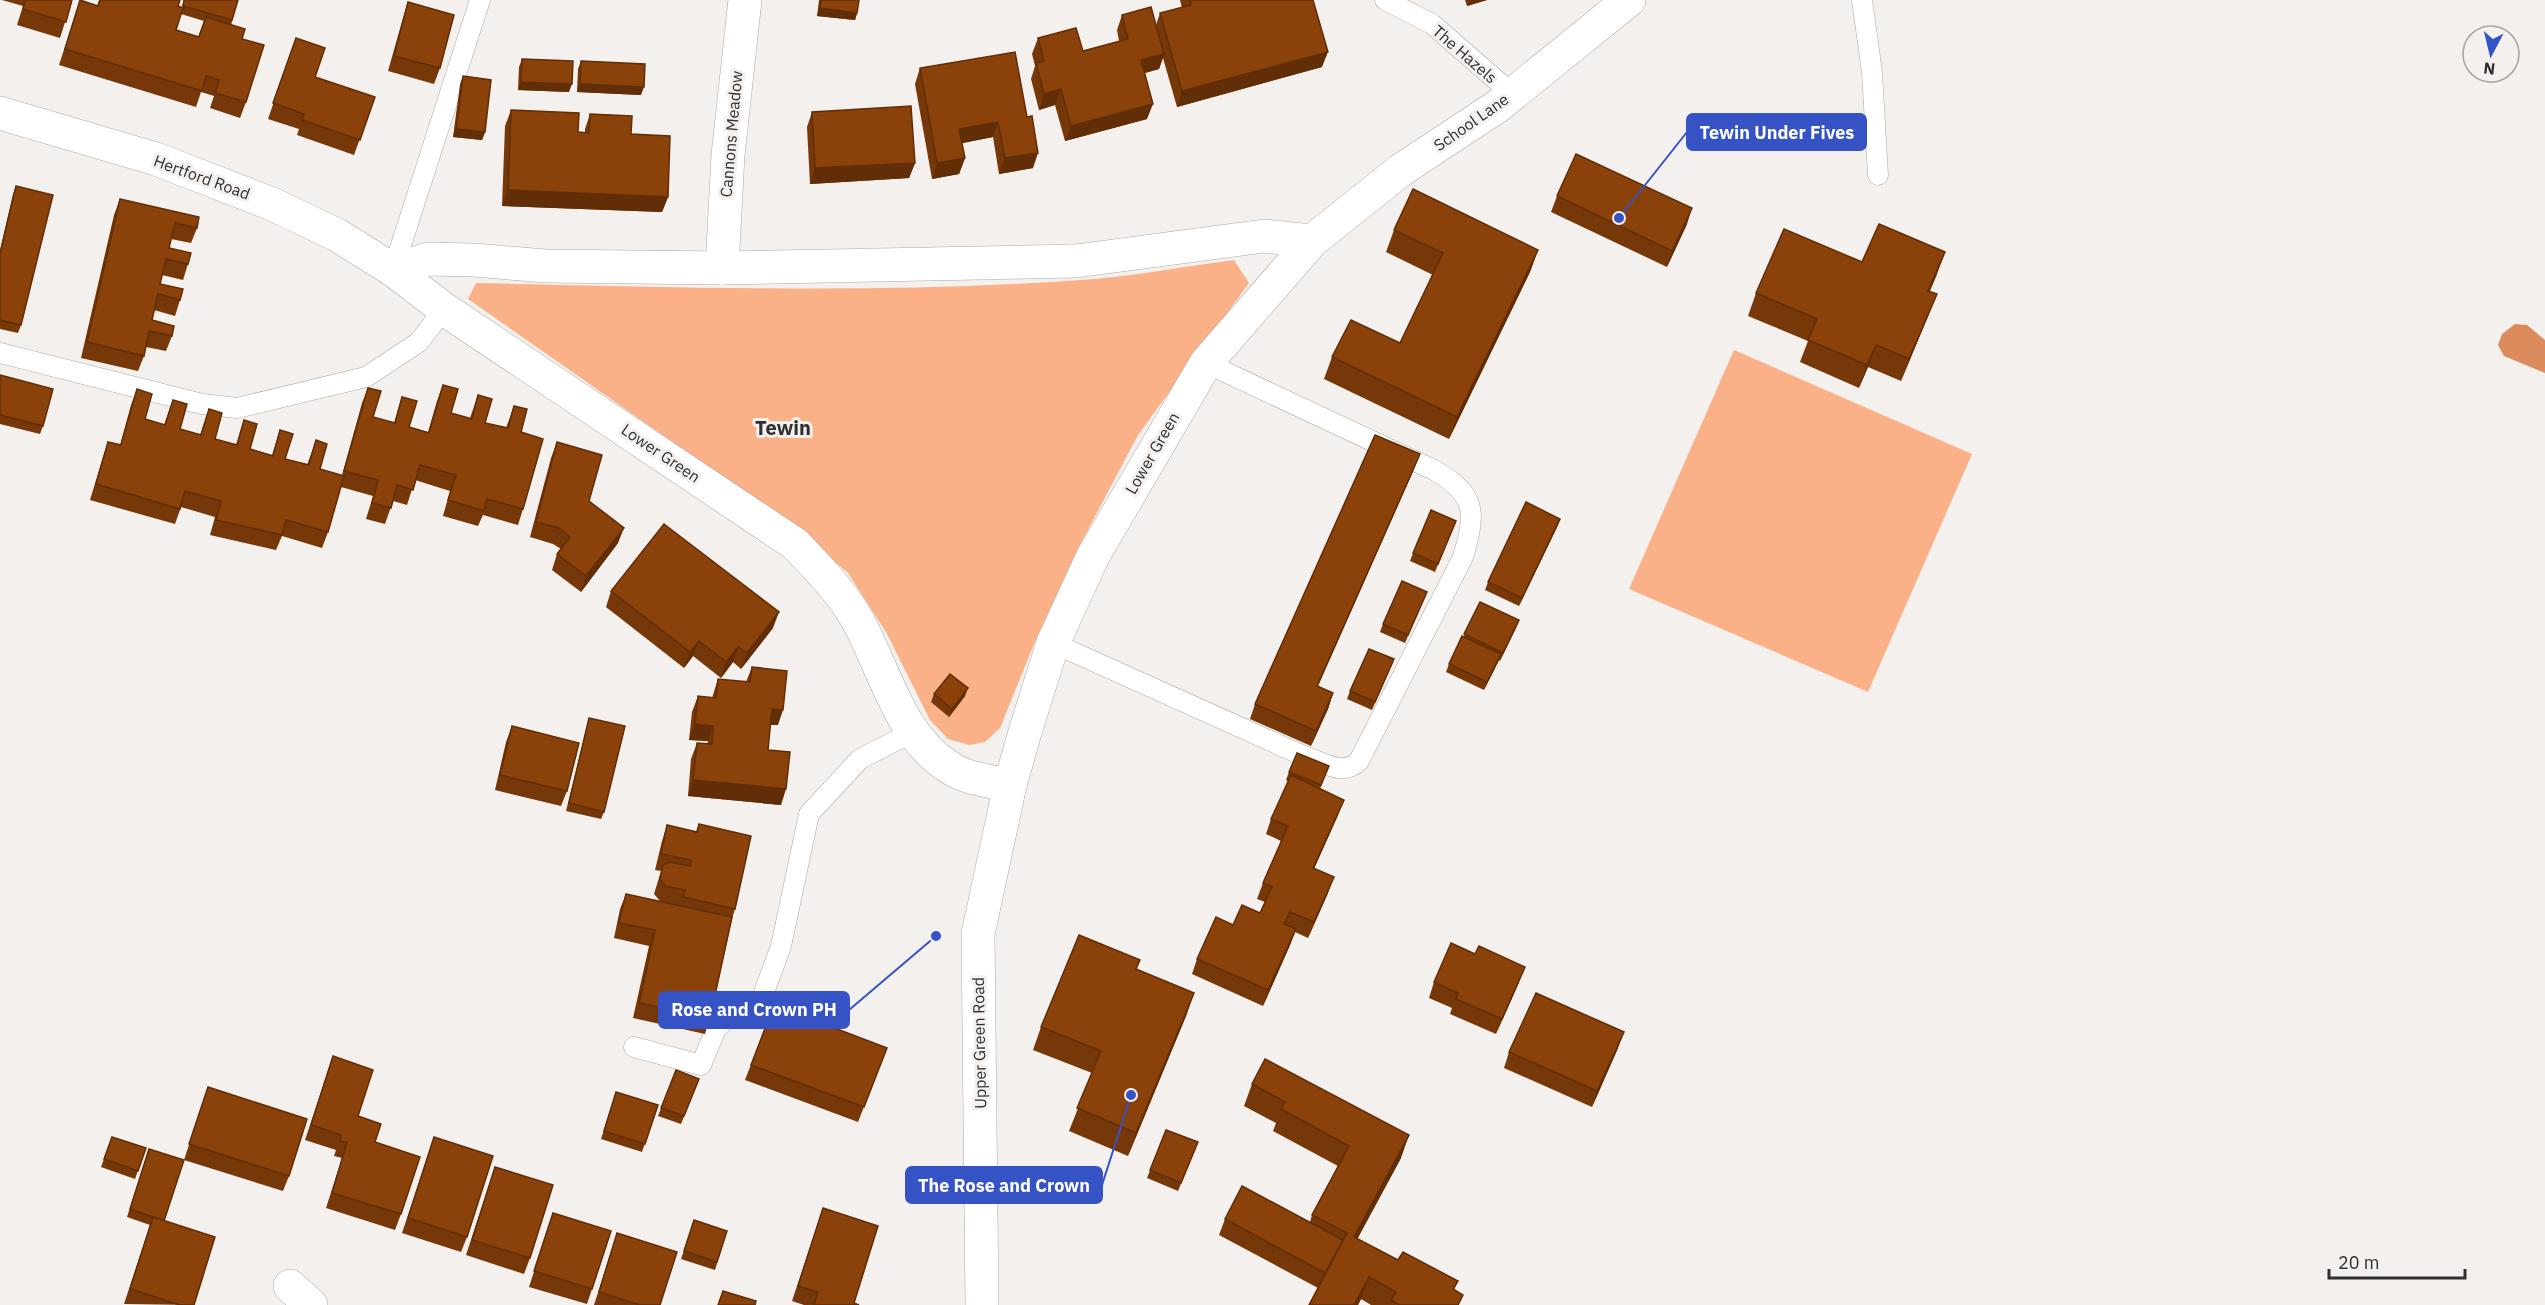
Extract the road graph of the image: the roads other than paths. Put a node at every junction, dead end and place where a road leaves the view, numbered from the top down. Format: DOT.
graph roads {
  1 [pos="480,0"];
  2 [pos="744,0"];
  3 [pos="1385,0"];
  4 [pos="1629,0"];
  5 [pos="1862,0"];
  6 [pos="1511,93"];
  7 [pos="0,112"];
  8 [pos="1878,174"];
  9 [pos="1312,241"];
  10 [pos="722,268"];
  11 [pos="393,270"];
  12 [pos="444,309"];
  13 [pos="0,353"];
  14 [pos="1206,363"];
  15 [pos="1053,643"];
  16 [pos="913,732"];
  17 [pos="1010,785"];
  18 [pos="634,1047"];
  19 [pos="982,1305"];
  1 -- 11 [label="lane"];
  2 -- 10 [label="street, Cannons Meadow"];
  3 -- 6 [label="lane, The Hazels"];
  4 -- 6 [label="street, School Lane"];
  5 -- 8 [label="lane"];
  6 -- 9 [label="street, School Lane"];
  7 -- 11 [label="street, Hertford Road"];
  9 -- 10 [label="street"];
  9 -- 14 [label="street, Lower Green"];
  10 -- 11 [label="street"];
  11 -- 12 [label="street, Lower Green"];
  12 -- 13 [label="lane"];
  12 -- 16 [label="street, Lower Green"];
  14 -- 15 [label="street, Lower Green"];
  14 -- 15 [label="lane"];
  15 -- 17 [label="street, Lower Green"];
  16 -- 17 [label="street, Lower Green"];
  16 -- 18 [label="lane"];
  17 -- 19 [label="street, Upper Green Road"];
}
